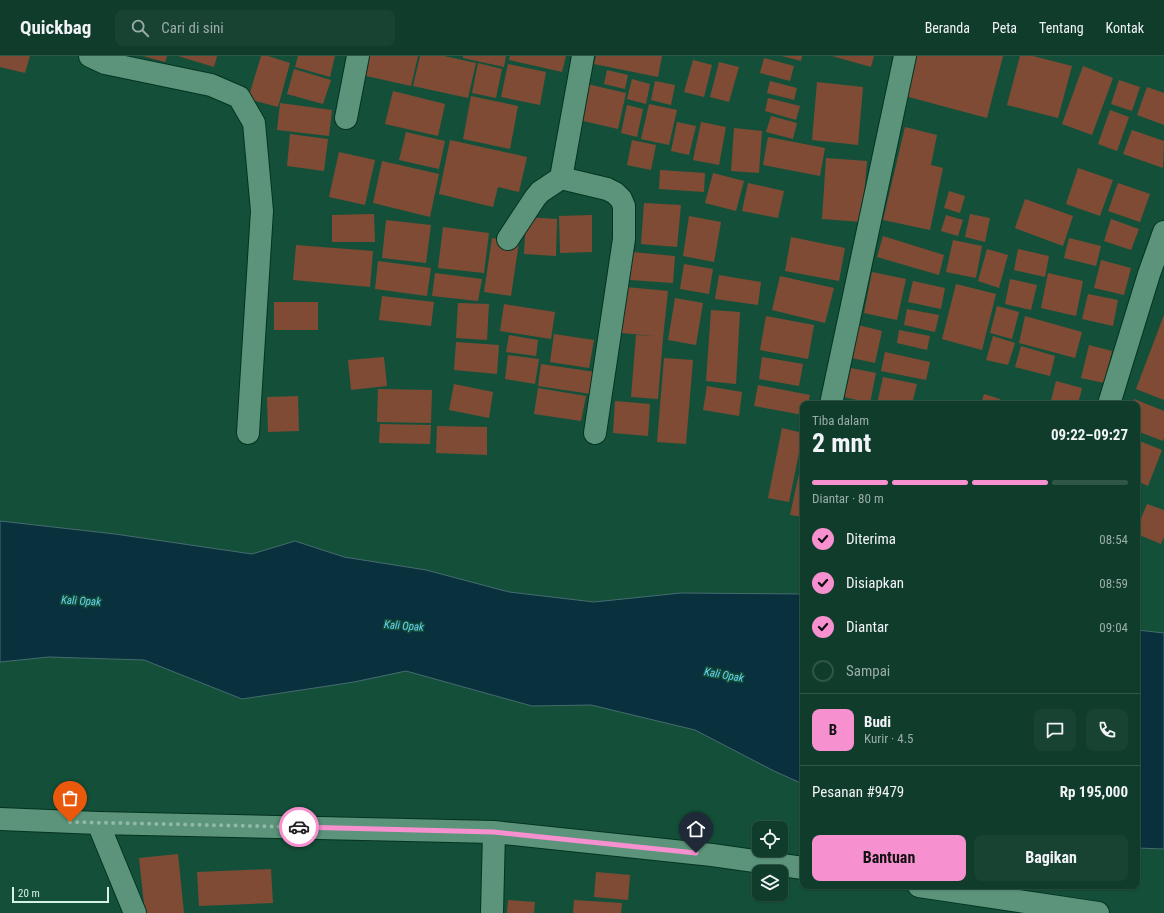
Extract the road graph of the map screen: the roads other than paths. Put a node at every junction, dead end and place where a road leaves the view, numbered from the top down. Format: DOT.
graph roads {
  1 [pos="90,56"];
  2 [pos="358,56"];
  3 [pos="582,56"];
  4 [pos="905,56"];
  5 [pos="346,118"];
  6 [pos="561,178"];
  7 [pos="1164,232"];
  8 [pos="508,239"];
  9 [pos="833,401"];
  10 [pos="1110,401"];
  11 [pos="248,433"];
  12 [pos="595,433"];
  13 [pos="0,819"];
  14 [pos="98,823"];
  15 [pos="494,832"];
  16 [pos="800,868"];
  17 [pos="939,889"];
  18 [pos="135,913"];
  19 [pos="492,913"];
  20 [pos="1098,913"];
  1 -- 11 [label="street"];
  2 -- 5 [label="street"];
  3 -- 6 [label="street"];
  4 -- 9 [label="street"];
  6 -- 8 [label="street"];
  6 -- 12 [label="street"];
  7 -- 10 [label="street"];
  13 -- 14 [label="street"];
  14 -- 15 [label="street"];
  14 -- 18 [label="street"];
  15 -- 16 [label="street"];
  15 -- 19 [label="street"];
  17 -- 20 [label="street"];
}
